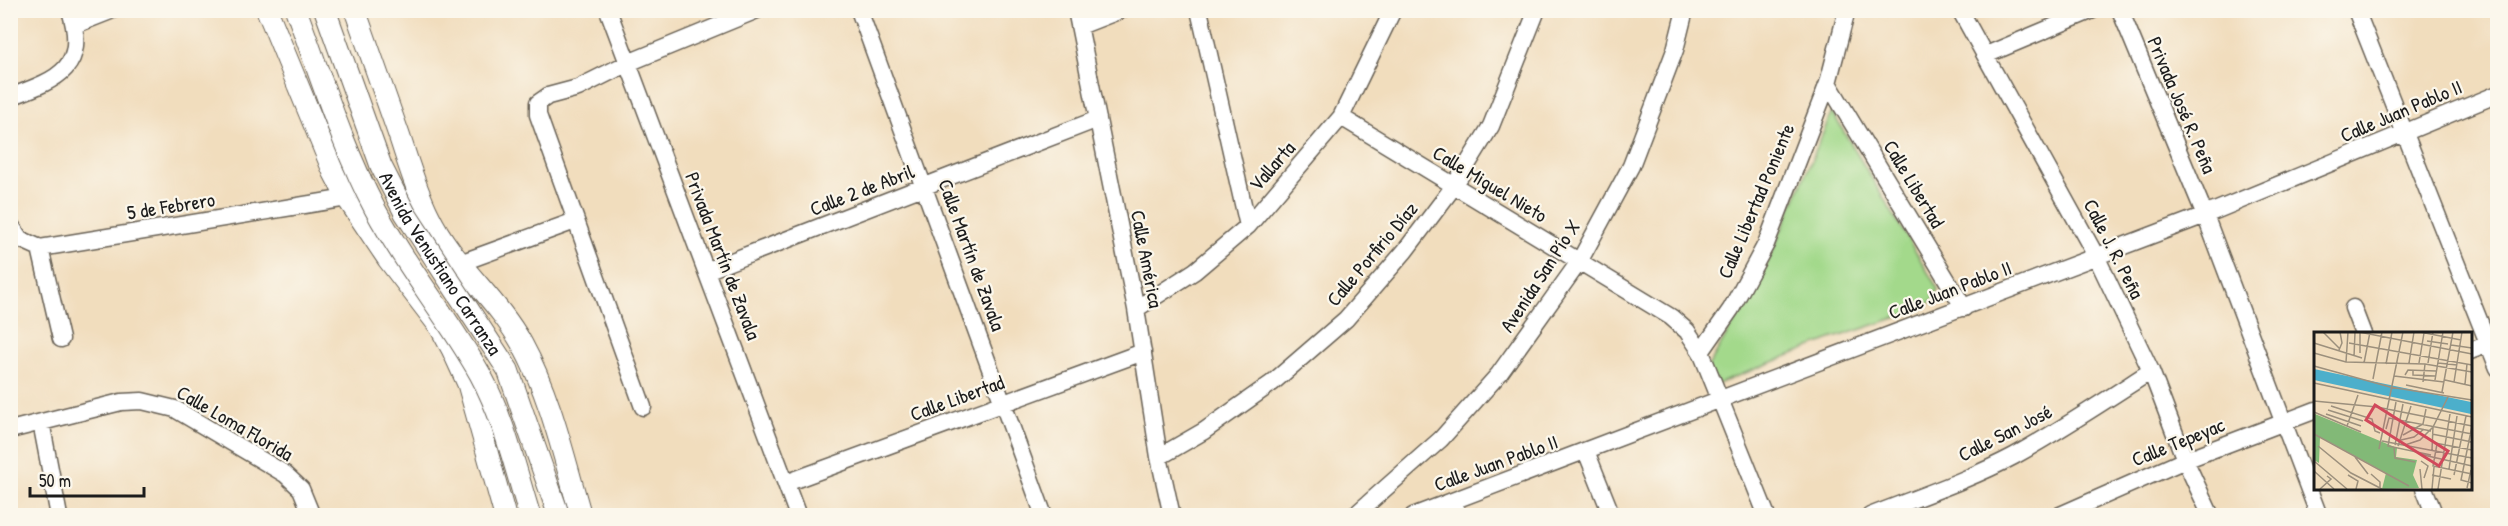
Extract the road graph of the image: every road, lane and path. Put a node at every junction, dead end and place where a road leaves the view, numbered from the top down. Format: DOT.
graph roads {
  1 [pos="112,10"];
  2 [pos="267,10"];
  3 [pos="296,10"];
  4 [pos="325,10"];
  5 [pos="355,10"];
  6 [pos="608,10"];
  7 [pos="757,10"];
  8 [pos="859,10"];
  9 [pos="1121,10"];
  10 [pos="1199,10"];
  11 [pos="1393,10"];
  12 [pos="1537,10"];
  13 [pos="1685,10"];
  14 [pos="1846,10"];
  15 [pos="1960,10"];
  16 [pos="2093,10"];
  17 [pos="2120,10"];
  18 [pos="2356,10"];
  19 [pos="73,18"];
  20 [pos="1078,18"];
  21 [pos="1986,55"];
  22 [pos="628,63"];
  23 [pos="1828,83"];
  24 [pos="2498,94"];
  25 [pos="10,97"];
  26 [pos="1341,117"];
  27 [pos="1098,119"];
  28 [pos="2404,132"];
  29 [pos="1454,186"];
  30 [pos="925,188"];
  31 [pos="347,198"];
  32 [pos="2205,215"];
  33 [pos="575,221"];
  34 [pos="10,224"];
  35 [pos="1248,226"];
  36 [pos="40,248"];
  37 [pos="2096,256"];
  38 [pos="1579,262"];
  39 [pos="460,263"];
  40 [pos="706,271"];
  41 [pos="1964,308"];
  42 [pos="2353,308"];
  43 [pos="1136,309"];
  44 [pos="2361,332"];
  45 [pos="61,339"];
  46 [pos="2493,342"];
  47 [pos="2472,350"];
  48 [pos="1143,352"];
  49 [pos="1701,352"];
  50 [pos="532,364"];
  51 [pos="2498,368"];
  52 [pos="2151,371"];
  53 [pos="468,384"];
  54 [pos="1719,399"];
  55 [pos="1004,403"];
  56 [pos="643,406"];
  57 [pos="2314,411"];
  58 [pos="41,422"];
  59 [pos="2284,423"];
  60 [pos="10,430"];
  61 [pos="1586,451"];
  62 [pos="1159,457"];
  63 [pos="2185,460"];
  64 [pos="786,483"];
  65 [pos="2424,490"];
  66 [pos="1456,508"];
  67 [pos="59,516"];
  68 [pos="312,516"];
  69 [pos="506,516"];
  70 [pos="530,516"];
  71 [pos="558,516"];
  72 [pos="581,516"];
  73 [pos="798,516"];
  74 [pos="1044,516"];
  75 [pos="1172,516"];
  76 [pos="1354,516"];
  77 [pos="1413,516"];
  78 [pos="1612,516"];
  79 [pos="1767,516"];
  80 [pos="1870,516"];
  81 [pos="2058,516"];
  82 [pos="2211,516"];
  83 [pos="2319,516"];
  84 [pos="2435,516"];
  1 -- 19 [label="street"];
  2 -- 31 [label="main road"];
  3 -- 70 [label="main road, Avenida Venustiano Carranza, bridge"];
  4 -- 71 [label="main road, Avenida Venustiano Carranza, bridge"];
  5 -- 39 [label="main road"];
  6 -- 22 [label="street, Privada Martín de Zavala"];
  7 -- 22 [label="street"];
  8 -- 30 [label="street, Calle Martín de Zavala"];
  9 -- 20 [label="street"];
  10 -- 35 [label="street"];
  11 -- 26 [label="street, Vallarta"];
  12 -- 29 [label="street, Calle Porfirio Díaz"];
  13 -- 38 [label="street, Avenida San Pío X"];
  14 -- 23 [label="street, Calle Libertad Poniente"];
  15 -- 21 [label="street, Calle J. R. Peña"];
  16 -- 21 [label="street"];
  17 -- 32 [label="street, Privada José R. Peña"];
  18 -- 28 [label="street"];
  19 -- 25 [label="street"];
  20 -- 27 [label="street, Calle América"];
  21 -- 37 [label="street, Calle J. R. Peña"];
  22 -- 33 [label="street"];
  22 -- 40 [label="street, Privada Martín de Zavala"];
  23 -- 41 [label="street, Calle Libertad"];
  23 -- 49 [label="street, Calle Libertad Poniente"];
  24 -- 28 [label="street, Calle Juan Pablo II"];
  26 -- 29 [label="street, Calle Miguel Nieto"];
  26 -- 35 [label="street, Vallarta"];
  27 -- 30 [label="street, Calle 2 de Abril"];
  27 -- 43 [label="street, Calle América"];
  28 -- 32 [label="street, Calle Juan Pablo II"];
  28 -- 46 [label="street"];
  29 -- 38 [label="street, Calle Miguel Nieto"];
  29 -- 62 [label="street, Calle Porfirio Díaz"];
  30 -- 40 [label="street, Calle 2 de Abril"];
  30 -- 55 [label="street, Calle Martín de Zavala"];
  31 -- 36 [label="street, 5 de Febrero"];
  31 -- 53 [label="main road"];
  32 -- 37 [label="street, Calle Juan Pablo II"];
  32 -- 59 [label="street, Privada José R. Peña"];
  33 -- 39 [label="street"];
  33 -- 56 [label="street"];
  34 -- 36 [label="street"];
  35 -- 43 [label="street, Vallarta"];
  36 -- 45 [label="street"];
  37 -- 41 [label="street, Calle Juan Pablo II"];
  37 -- 52 [label="street, Calle J. R. Peña"];
  38 -- 49 [label="street, Calle Miguel Nieto"];
  38 -- 76 [label="street, Avenida San Pío X"];
  39 -- 50 [label="main road"];
  40 -- 64 [label="street, Privada Martín de Zavala"];
  41 -- 54 [label="street, Calle Juan Pablo II"];
  42 -- 44 [label="street"];
  43 -- 48 [label="street, Calle América"];
  46 -- 47 [label="street"];
  46 -- 51 [label="street"];
  48 -- 55 [label="street, Calle Libertad"];
  48 -- 62 [label="street, Calle América"];
  49 -- 54 [label="street"];
  50 -- 53 [label="main road"];
  50 -- 72 [label="main road"];
  52 -- 63 [label="street, Calle J. R. Peña"];
  52 -- 80 [label="street, Calle San José"];
  53 -- 69 [label="main road"];
  54 -- 61 [label="street, Calle Juan Pablo II"];
  54 -- 79 [label="street"];
  55 -- 64 [label="street, Calle Libertad"];
  55 -- 74 [label="street, Calle Martín de Zavala"];
  57 -- 59 [label="street, Calle Tepeyac"];
  58 -- 60 [label="street, Calle Loma Florida"];
  58 -- 67 [label="street"];
  58 -- 68 [label="street, Calle Loma Florida"];
  59 -- 63 [label="street, Calle Tepeyac"];
  59 -- 83 [label="street, Privada José R. Peña"];
  61 -- 66 [label="street, Calle Juan Pablo II"];
  61 -- 78 [label="street"];
  62 -- 75 [label="street, Calle América"];
  63 -- 81 [label="street, Calle Tepeyac"];
  63 -- 82 [label="street, Calle J. R. Peña"];
  64 -- 73 [label="street, Privada Martín de Zavala"];
  65 -- 84 [label="street"];
  66 -- 77 [label="street, Calle Juan Pablo II"];
}
